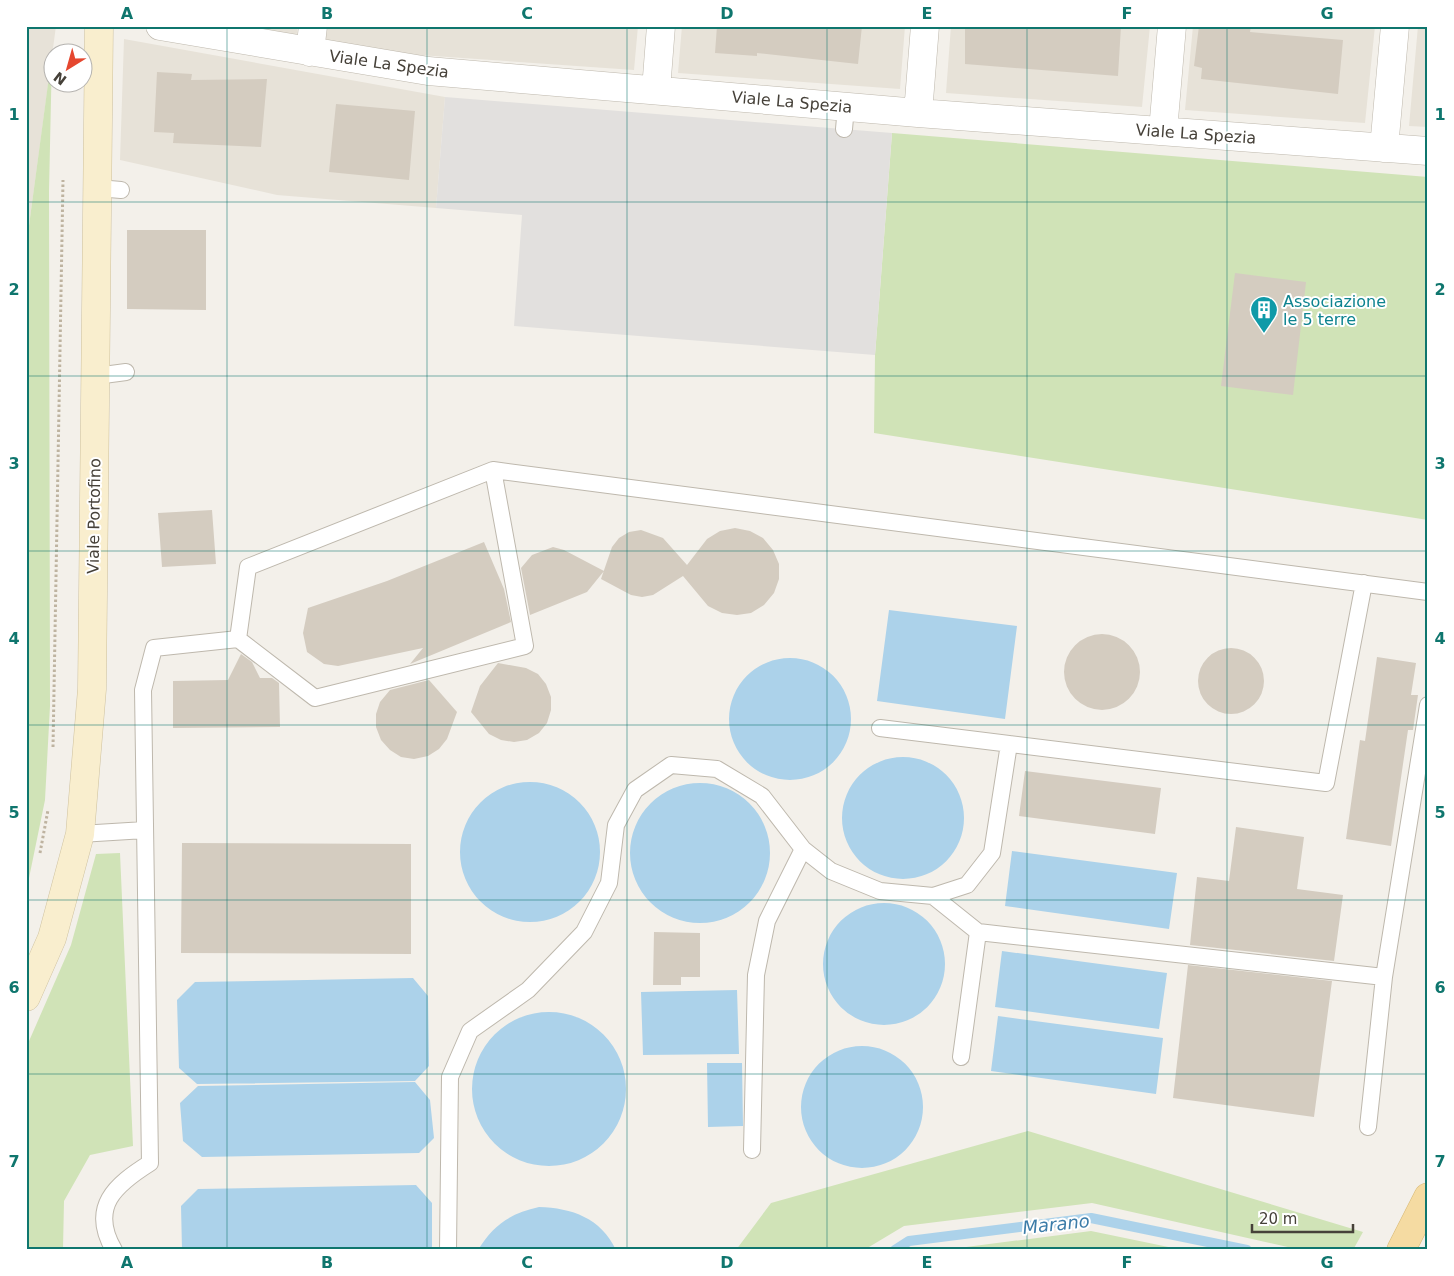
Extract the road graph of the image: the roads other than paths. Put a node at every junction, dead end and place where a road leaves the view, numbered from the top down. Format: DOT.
graph roads {
  1 [pos="99,26"];
  2 [pos="160,26"];
  3 [pos="661,26"];
  4 [pos="925,26"];
  5 [pos="1172,26"];
  6 [pos="1395,26"];
  7 [pos="312,39"];
  8 [pos="656,90"];
  9 [pos="918,113"];
  10 [pos="1163,131"];
  11 [pos="1384,148"];
  12 [pos="1428,151"];
  13 [pos="126,372"];
  14 [pos="96,376"];
  15 [pos="492,470"];
  16 [pos="1364,583"];
  17 [pos="1428,592"];
  18 [pos="238,639"];
  19 [pos="1428,705"];
  20 [pos="880,728"];
  21 [pos="1009,744"];
  22 [pos="145,830"];
  23 [pos="80,834"];
  24 [pos="803,850"];
  25 [pos="933,896"];
  26 [pos="978,932"];
  27 [pos="1384,977"];
  28 [pos="26,997"];
  29 [pos="961,1057"];
  30 [pos="1368,1127"];
  31 [pos="752,1150"];
  32 [pos="1428,1197"];
  33 [pos="114,1250"];
  34 [pos="448,1250"];
  35 [pos="1401,1250"];
  1 -- 14 [label="street, Viale Portofino"];
  2 -- 7 [label="street, Viale La Spezia"];
  3 -- 8 [label="street"];
  4 -- 9 [label="street"];
  5 -- 10 [label="street"];
  6 -- 11 [label="street"];
  7 -- 8 [label="street, Viale La Spezia"];
  8 -- 9 [label="street, Viale La Spezia"];
  9 -- 10 [label="street, Viale La Spezia"];
  10 -- 11 [label="street, Viale La Spezia"];
  11 -- 12 [label="street, Viale La Spezia"];
  13 -- 14 [label="lane"];
  14 -- 23 [label="street, Viale Portofino"];
  15 -- 16 [label="lane"];
  15 -- 18 [label="lane"];
  15 -- 18 [label="lane"];
  16 -- 17 [label="lane"];
  16 -- 21 [label="lane"];
  18 -- 22 [label="lane"];
  19 -- 27 [label="lane"];
  20 -- 21 [label="lane"];
  21 -- 25 [label="lane"];
  22 -- 23 [label="lane"];
  22 -- 33 [label="lane"];
  23 -- 28 [label="street, Viale Portofino"];
  24 -- 25 [label="lane"];
  24 -- 31 [label="lane"];
  24 -- 34 [label="lane"];
  25 -- 26 [label="lane"];
  26 -- 27 [label="lane"];
  26 -- 29 [label="lane"];
  27 -- 30 [label="lane"];
  32 -- 35 [label="main road"];
}
